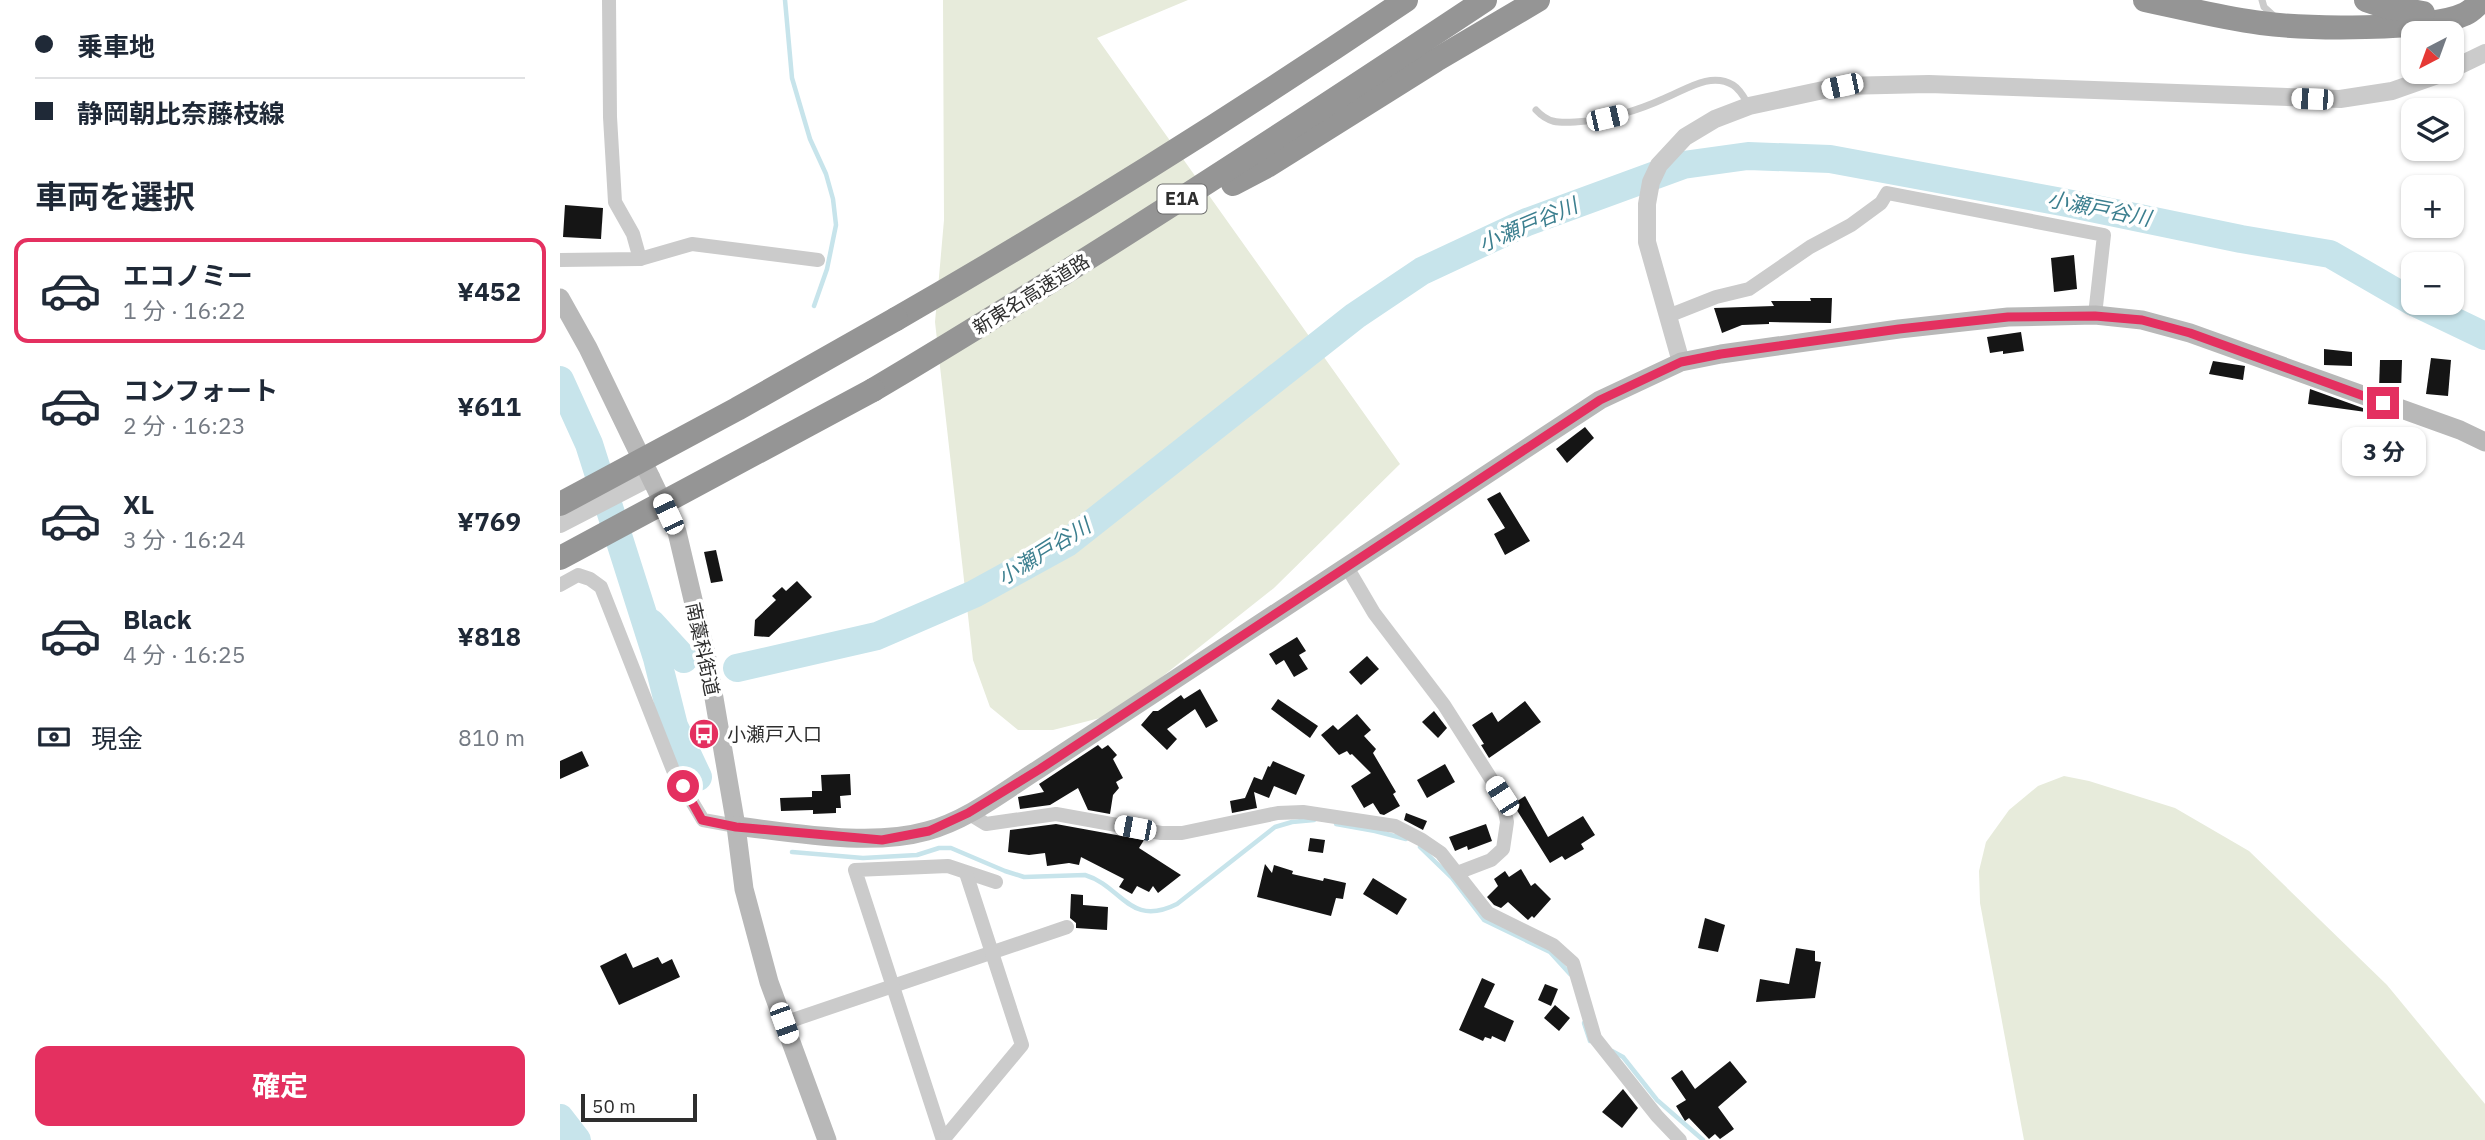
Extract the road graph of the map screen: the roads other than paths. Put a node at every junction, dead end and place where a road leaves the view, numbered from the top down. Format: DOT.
graph roads {
  1 [pos="609,0"];
  2 [pos="1406,0"];
  3 [pos="1485,0"];
  4 [pos="1538,0"];
  5 [pos="2145,0"];
  6 [pos="2262,0"];
  7 [pos="2366,0"];
  8 [pos="2482,0"];
  9 [pos="2451,19"];
  10 [pos="2290,26"];
  11 [pos="2485,53"];
  12 [pos="2464,63"];
  13 [pos="2412,84"];
  14 [pos="1749,106"];
  15 [pos="1536,110"];
  16 [pos="640,259"];
  17 [pos="560,260"];
  18 [pos="818,260"];
  19 [pos="560,298"];
  20 [pos="1011,307"];
  21 [pos="1668,316"];
  22 [pos="2095,316"];
  23 [pos="1681,362"];
  24 [pos="2485,442"];
  25 [pos="651,477"];
  26 [pos="560,504"];
  27 [pos="560,524"];
  28 [pos="560,558"];
  29 [pos="1347,567"];
  30 [pos="560,585"];
  31 [pos="968,813"];
  32 [pos="736,827"];
  33 [pos="966,873"];
  34 [pos="1457,873"];
  35 [pos="996,882"];
  36 [pos="1067,927"];
  37 [pos="992,952"];
  38 [pos="892,985"];
  39 [pos="784,1023"];
  40 [pos="827,1140"];
  41 [pos="943,1140"];
  42 [pos="1680,1140"];
  1 -- 16 [label="street"];
  2 -- 26 [label="highway, E1A, bridge"];
  3 -- 20 [label="highway, 新東名高速道路 / E1A"];
  4 -- 20 [label="highway"];
  5 -- 10 [label="highway"];
  6 -- 10 [label="lane"];
  7 -- 9 [label="highway"];
  8 -- 9 [label="highway"];
  9 -- 10 [label="highway"];
  11 -- 12 [label="street"];
  13 -- 14 [label="street"];
  14 -- 15 [label="lane"];
  14 -- 21 [label="street"];
  16 -- 17 [label="street"];
  16 -- 18 [label="street"];
  19 -- 25 [label="main road, 南藁科街道"];
  20 -- 28 [label="highway, 新東名高速道路 / E1A, bridge"];
  21 -- 22 [label="street"];
  21 -- 23 [label="street"];
  22 -- 23 [label="main road"];
  22 -- 24 [label="main road"];
  23 -- 29 [label="main road"];
  25 -- 27 [label="street"];
  25 -- 32 [label="main road, 南藁科街道"];
  29 -- 31 [label="main road"];
  29 -- 34 [label="street"];
  30 -- 32 [label="street"];
  31 -- 32 [label="main road"];
  31 -- 34 [label="street"];
  32 -- 39 [label="main road, 南藁科街道"];
  33 -- 35 [label="street"];
  33 -- 37 [label="street"];
  33 -- 38 [label="street"];
  34 -- 42 [label="street"];
  36 -- 37 [label="street"];
  37 -- 38 [label="street"];
  37 -- 41 [label="street"];
  38 -- 39 [label="street"];
  38 -- 41 [label="street"];
  39 -- 40 [label="main road, 南藁科街道"];
}
